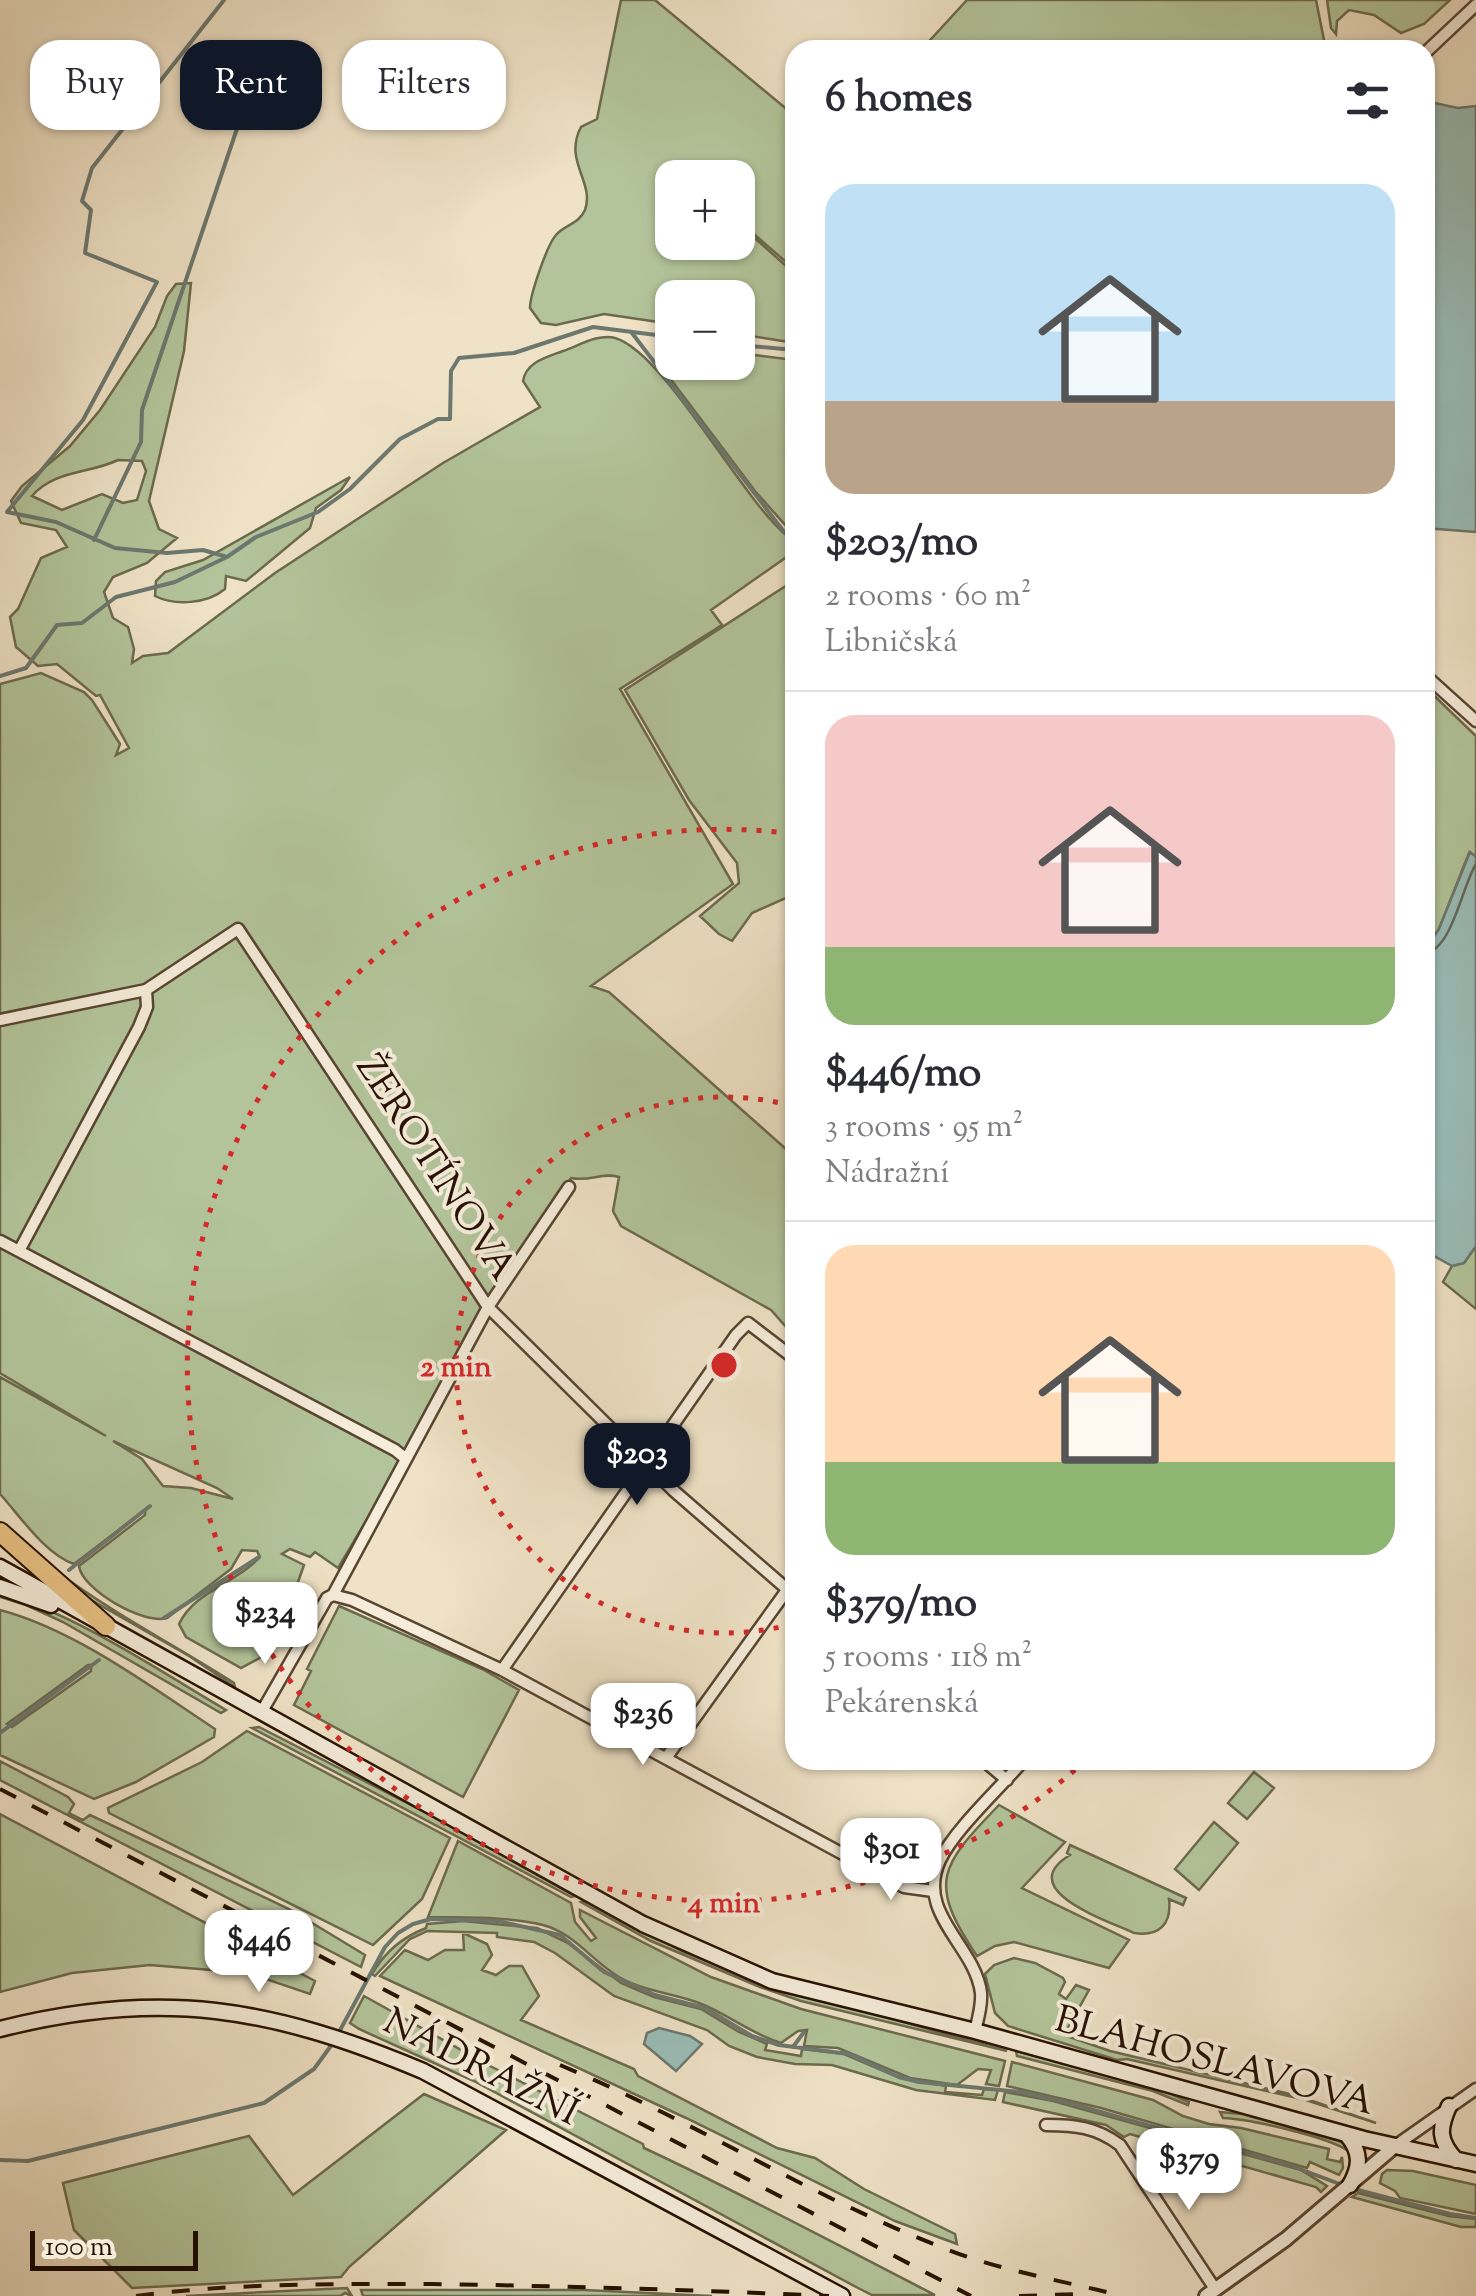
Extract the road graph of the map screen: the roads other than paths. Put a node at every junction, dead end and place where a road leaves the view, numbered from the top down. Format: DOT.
graph roads {
  1 [pos="1476,4"];
  2 [pos="1435,43"];
  3 [pos="1435,684"];
  4 [pos="1476,720"];
  5 [pos="146,990"];
  6 [pos="0,1020"];
  7 [pos="569,1187"];
  8 [pos="0,1241"];
  9 [pos="19,1251"];
  10 [pos="488,1307"];
  11 [pos="785,1351"];
  12 [pos="405,1458"];
  13 [pos="646,1462"];
  14 [pos="0,1532"];
  15 [pos="1,1568"];
  16 [pos="0,1587"];
  17 [pos="785,1587"];
  18 [pos="333,1595"];
  19 [pos="785,1600"];
  20 [pos="106,1626"];
  21 [pos="502,1670"];
  22 [pos="261,1713"];
  23 [pos="666,1758"];
  24 [pos="995,1770"];
  25 [pos="1016,1770"];
  26 [pos="1007,1780"];
  27 [pos="933,1891"];
  28 [pos="0,2028"];
  29 [pos="975,2031"];
  30 [pos="1476,2089"];
  31 [pos="1449,2106"];
  32 [pos="1046,2125"];
  33 [pos="1347,2135"];
  34 [pos="1395,2146"];
  35 [pos="1456,2161"];
  36 [pos="1476,2164"];
  37 [pos="1352,2182"];
  38 [pos="1210,2292"];
  39 [pos="842,2296"];
  1 -- 2 [label="street"];
  3 -- 4 [label="street"];
  5 -- 6 [label="street, ŽEROTÍNOVA"];
  5 -- 9 [label="street"];
  5 -- 10 [label="street, ŽEROTÍNOVA"];
  7 -- 10 [label="street"];
  8 -- 9 [label="street"];
  9 -- 12 [label="street"];
  10 -- 12 [label="street"];
  10 -- 13 [label="street, ŽEROTÍNOVA"];
  11 -- 13 [label="street"];
  12 -- 18 [label="street"];
  13 -- 17 [label="street, ŽEROTÍNOVA"];
  13 -- 21 [label="street"];
  14 -- 20 [label="highway"];
  15 -- 20 [label="main road"];
  16 -- 20 [label="main road"];
  18 -- 21 [label="street"];
  18 -- 22 [label="street"];
  19 -- 23 [label="street"];
  20 -- 22 [label="main road, BLAHOSLAVOVA"];
  21 -- 23 [label="street"];
  22 -- 29 [label="main road, BLAHOSLAVOVA"];
  23 -- 27 [label="street"];
  24 -- 26 [label="street"];
  25 -- 26 [label="street"];
  26 -- 27 [label="street"];
  27 -- 29 [label="street"];
  28 -- 39 [label="main road, NÁDRAŽNÍ"];
  29 -- 33 [label="main road, BLAHOSLAVOVA"];
  30 -- 31 [label="street"];
  31 -- 34 [label="street"];
  31 -- 35 [label="main road"];
  32 -- 38 [label="street"];
  33 -- 34 [label="main road, BLAHOSLAVOVA"];
  33 -- 37 [label="main road"];
  34 -- 35 [label="main road, BLAHOSLAVOVA"];
  34 -- 37 [label="street"];
  35 -- 36 [label="main road, BLAHOSLAVOVA"];
  37 -- 38 [label="street"];
}
